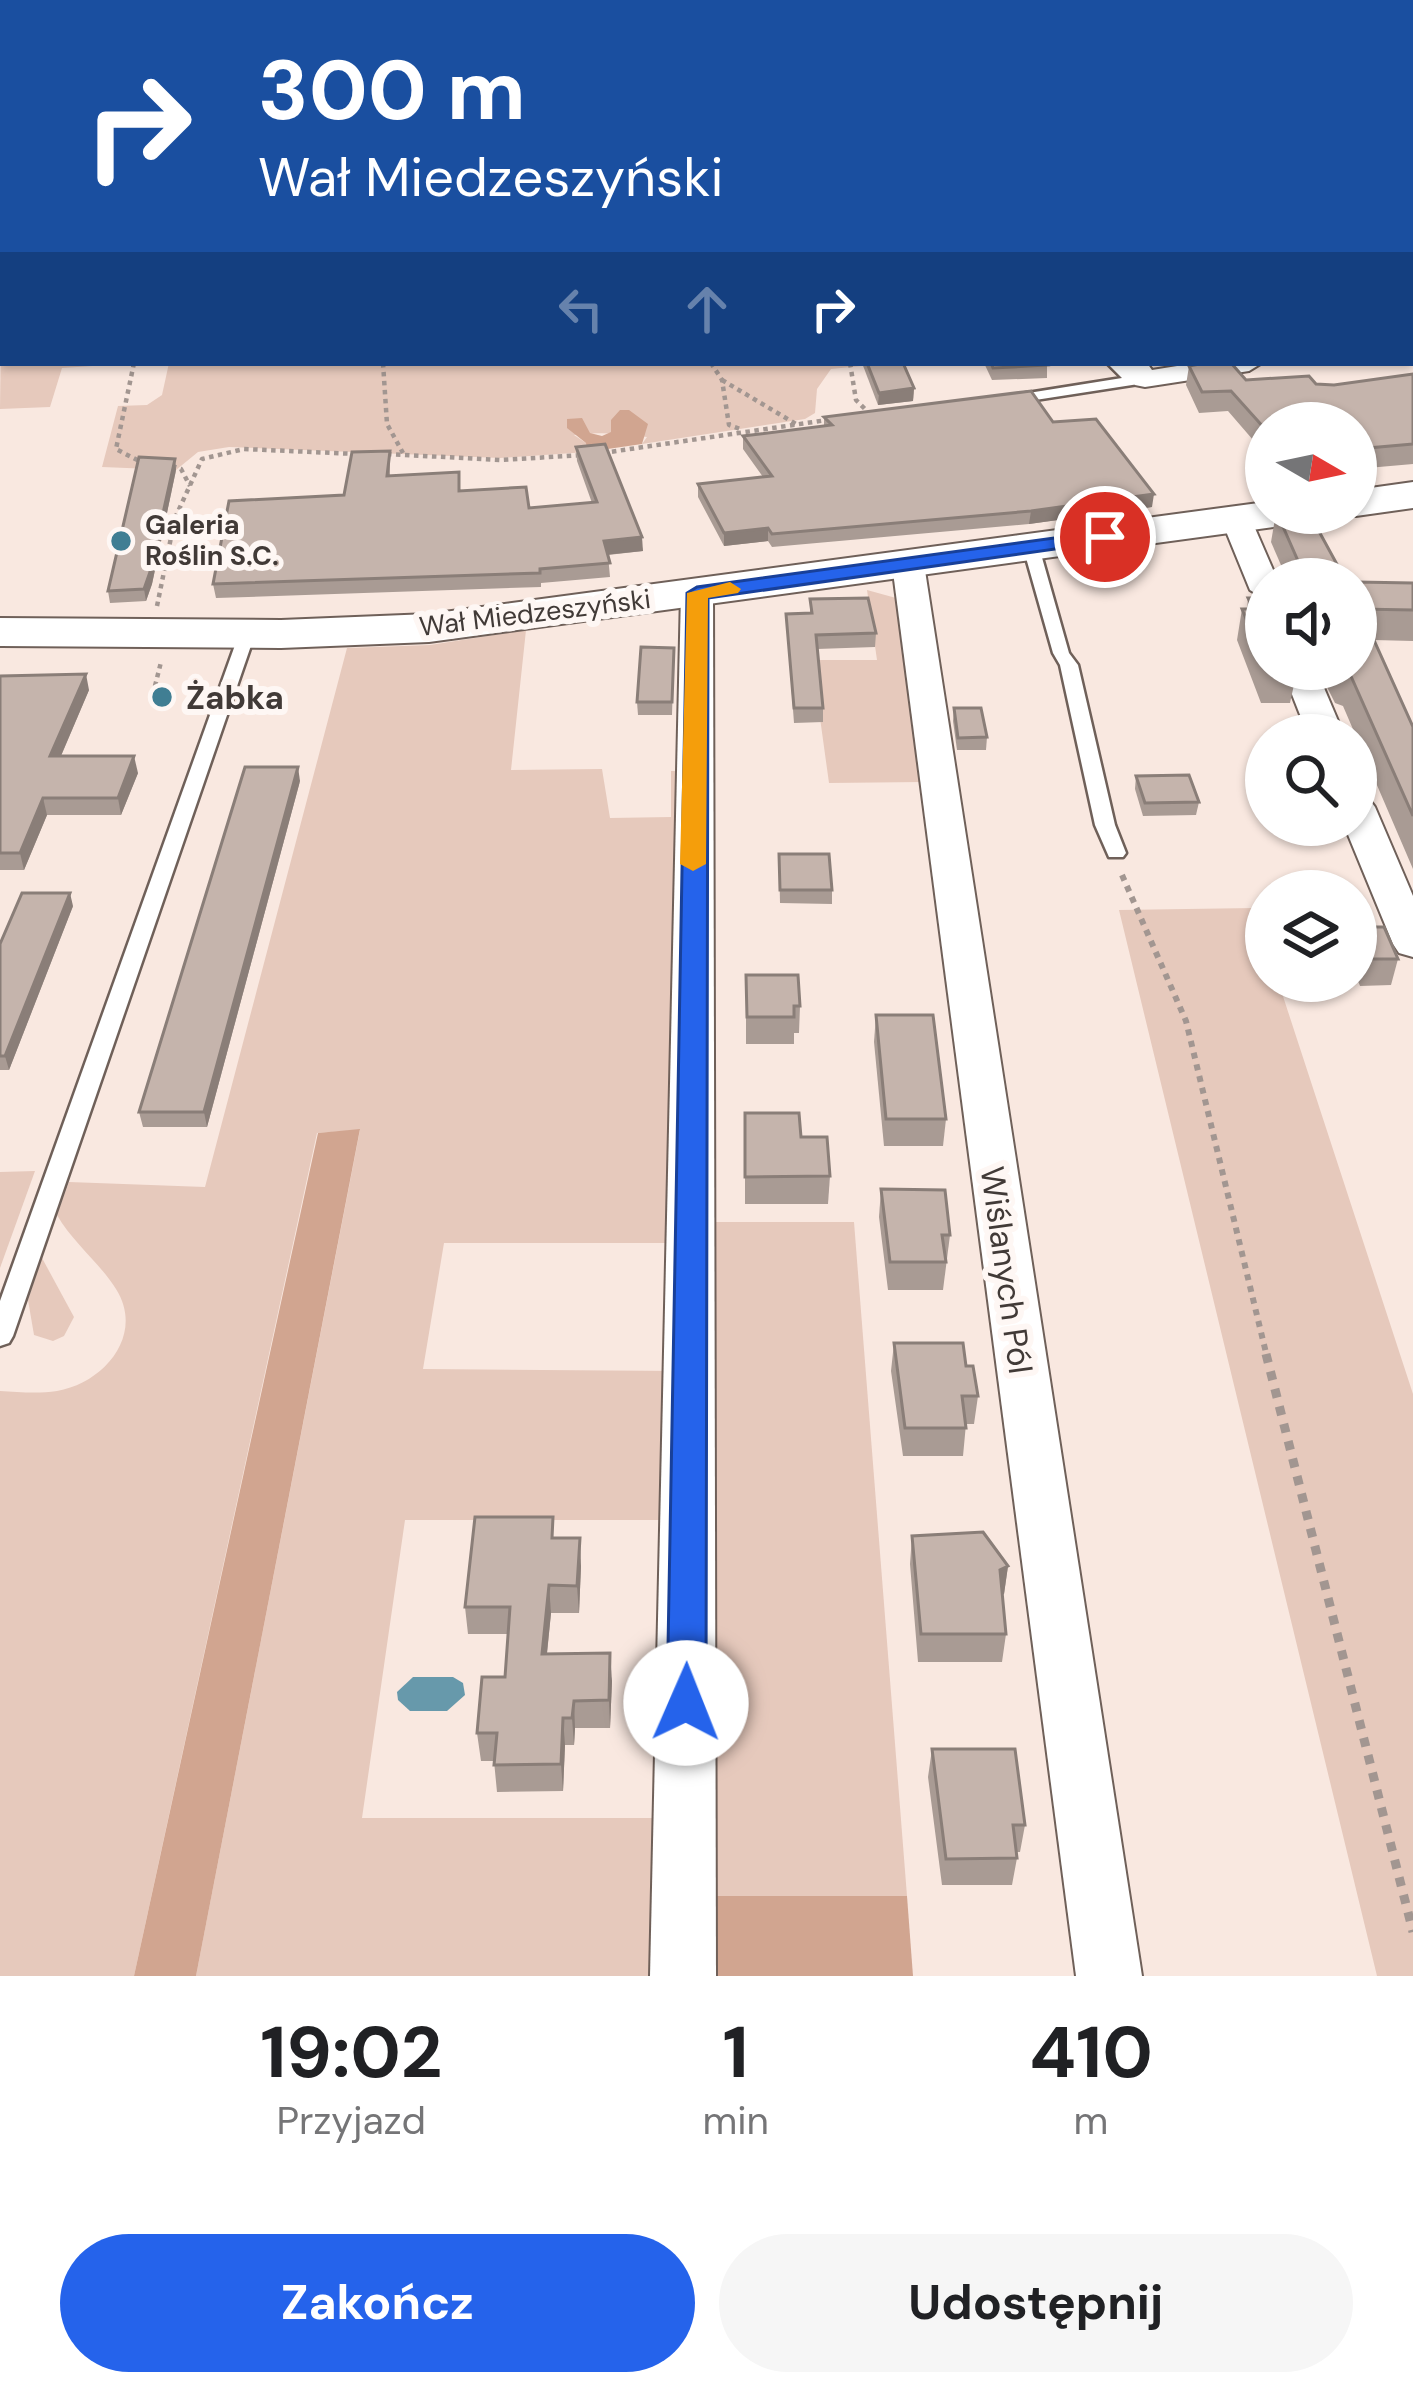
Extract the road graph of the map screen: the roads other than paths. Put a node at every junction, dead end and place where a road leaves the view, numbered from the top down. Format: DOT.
graph roads {
  1 [pos="1208,366"];
  2 [pos="1139,371"];
  3 [pos="985,403"];
  4 [pos="1413,495"];
  5 [pos="1377,499"];
  6 [pos="1245,518"];
  7 [pos="1031,548"];
  8 [pos="908,564"];
  9 [pos="697,593"];
  10 [pos="0,632"];
  11 [pos="247,634"];
  12 [pos="1372,846"];
  13 [pos="1116,853"];
  14 [pos="1413,944"];
  15 [pos="0,1336"];
  16 [pos="683,1976"];
  17 [pos="1109,1976"];
  1 -- 2 [label="street"];
  2 -- 3 [label="lane"];
  4 -- 5 [label="main road"];
  6 -- 7 [label="main road, Wał Miedzeszyński"];
  7 -- 8 [label="main road, Wał Miedzeszyński"];
  7 -- 13 [label="lane"];
  8 -- 9 [label="main road, Wał Miedzeszyński"];
  8 -- 17 [label="street, Wiślanych Pól"];
  9 -- 11 [label="main road, Wał Miedzeszyński"];
  9 -- 16 [label="street"];
  10 -- 11 [label="main road, Wał Miedzeszyński"];
  11 -- 15 [label="lane"];
  12 -- 14 [label="street"];
}
